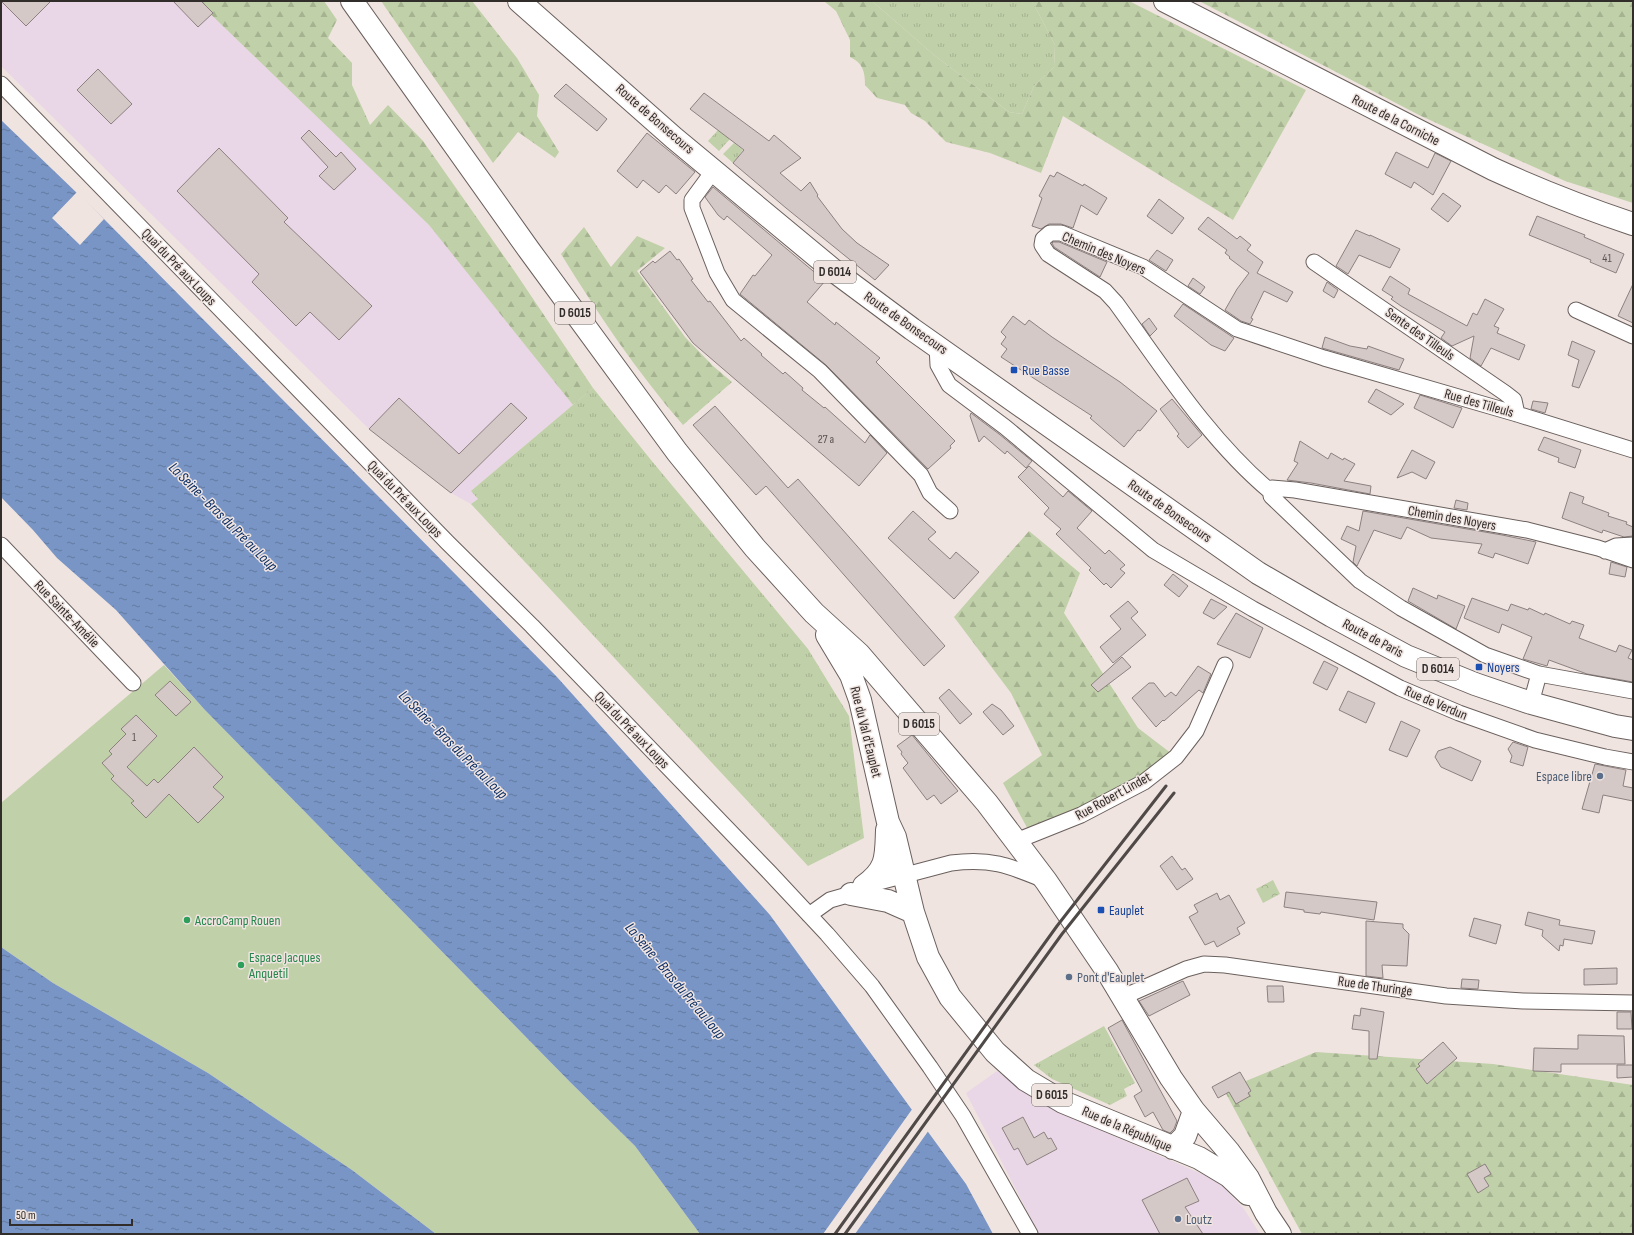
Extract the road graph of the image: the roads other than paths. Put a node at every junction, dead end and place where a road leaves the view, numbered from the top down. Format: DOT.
graph roads {
  1 [pos="352,1"];
  2 [pos="519,1"];
  3 [pos="1165,1"];
  4 [pos="1,84"];
  5 [pos="714,170"];
  6 [pos="1633,224"];
  7 [pos="1314,262"];
  8 [pos="1576,310"];
  9 [pos="1633,336"];
  10 [pos="937,346"];
  11 [pos="1324,358"];
  12 [pos="1517,414"];
  13 [pos="1633,450"];
  14 [pos="1271,492"];
  15 [pos="950,511"];
  16 [pos="1,545"];
  17 [pos="1633,545"];
  18 [pos="1605,551"];
  19 [pos="1633,560"];
  20 [pos="1258,573"];
  21 [pos="814,613"];
  22 [pos="1225,665"];
  23 [pos="1538,674"];
  24 [pos="133,683"];
  25 [pos="1633,691"];
  26 [pos="1531,703"];
  27 [pos="1633,729"];
  28 [pos="1633,762"];
  29 [pos="888,822"];
  30 [pos="1016,841"];
  31 [pos="904,875"];
  32 [pos="1046,881"];
  33 [pos="858,890"];
  34 [pos="913,912"];
  35 [pos="809,914"];
  36 [pos="1123,997"];
  37 [pos="1633,1003"];
  38 [pos="1194,1111"];
  39 [pos="1173,1148"];
  40 [pos="1266,1213"];
  41 [pos="1030,1234"];
  42 [pos="1280,1234"];
  1 -- 21 [label="main road, D 6015"];
  2 -- 5 [label="main road, Route de Bonsecours / D 6014"];
  3 -- 6 [label="main road, Route de la Corniche"];
  4 -- 35 [label="street, Quai du Pré aux Loups"];
  5 -- 10 [label="main road, Route de Bonsecours / D 6014"];
  5 -- 15 [label="street"];
  7 -- 12 [label="street, Sente des Tilleuls"];
  8 -- 9 [label="street"];
  10 -- 20 [label="main road, Route de Bonsecours / D 6014"];
  10 -- 28 [label="street, Rue de Verdun"];
  11 -- 12 [label="street, Rue des Tilleuls"];
  11 -- 14 [label="street, Chemin des Noyers"];
  12 -- 13 [label="street, Rue des Tilleuls"];
  14 -- 18 [label="street, Chemin des Noyers"];
  14 -- 23 [label="street, Chemin des Noyers"];
  16 -- 24 [label="street, Rue Sainte-Amélie"];
  17 -- 18 [label="street"];
  18 -- 19 [label="street, Chemin des Noyers"];
  20 -- 26 [label="main road, Route de Paris / D 6014"];
  21 -- 29 [label="main road, Rue du Val d'Eauplet / D 6015"];
  21 -- 30 [label="main road, Rue du Val d'Eauplet / D 6015"];
  22 -- 30 [label="street, Rue Robert Lindet"];
  23 -- 25 [label="street, Chemin des Noyers"];
  23 -- 26 [label="street"];
  26 -- 27 [label="main road, Route de Paris / D 6014"];
  29 -- 31 [label="main road, Rue du Val d'Eauplet / D 6015"];
  29 -- 33 [label="main road"];
  30 -- 32 [label="main road, Rue de la République / D 6015"];
  31 -- 32 [label="street"];
  31 -- 33 [label="street"];
  31 -- 34 [label="main road, Rue de la République / D 6015"];
  32 -- 36 [label="main road, Rue de la République / D 6015"];
  33 -- 34 [label="main road"];
  33 -- 35 [label="street"];
  34 -- 39 [label="main road, Rue de la République / D 6015"];
  35 -- 41 [label="street, Quai du Pré aux Loups"];
  36 -- 37 [label="street, Rue de Thuringe"];
  36 -- 38 [label="main road, Rue de la République / D 6015"];
  38 -- 39 [label="main road"];
  38 -- 40 [label="main road, Rue de la République / D 6015"];
  39 -- 40 [label="main road, Rue de la République / D 6015"];
  40 -- 42 [label="main road, Rue de la République / D 6015"];
}
